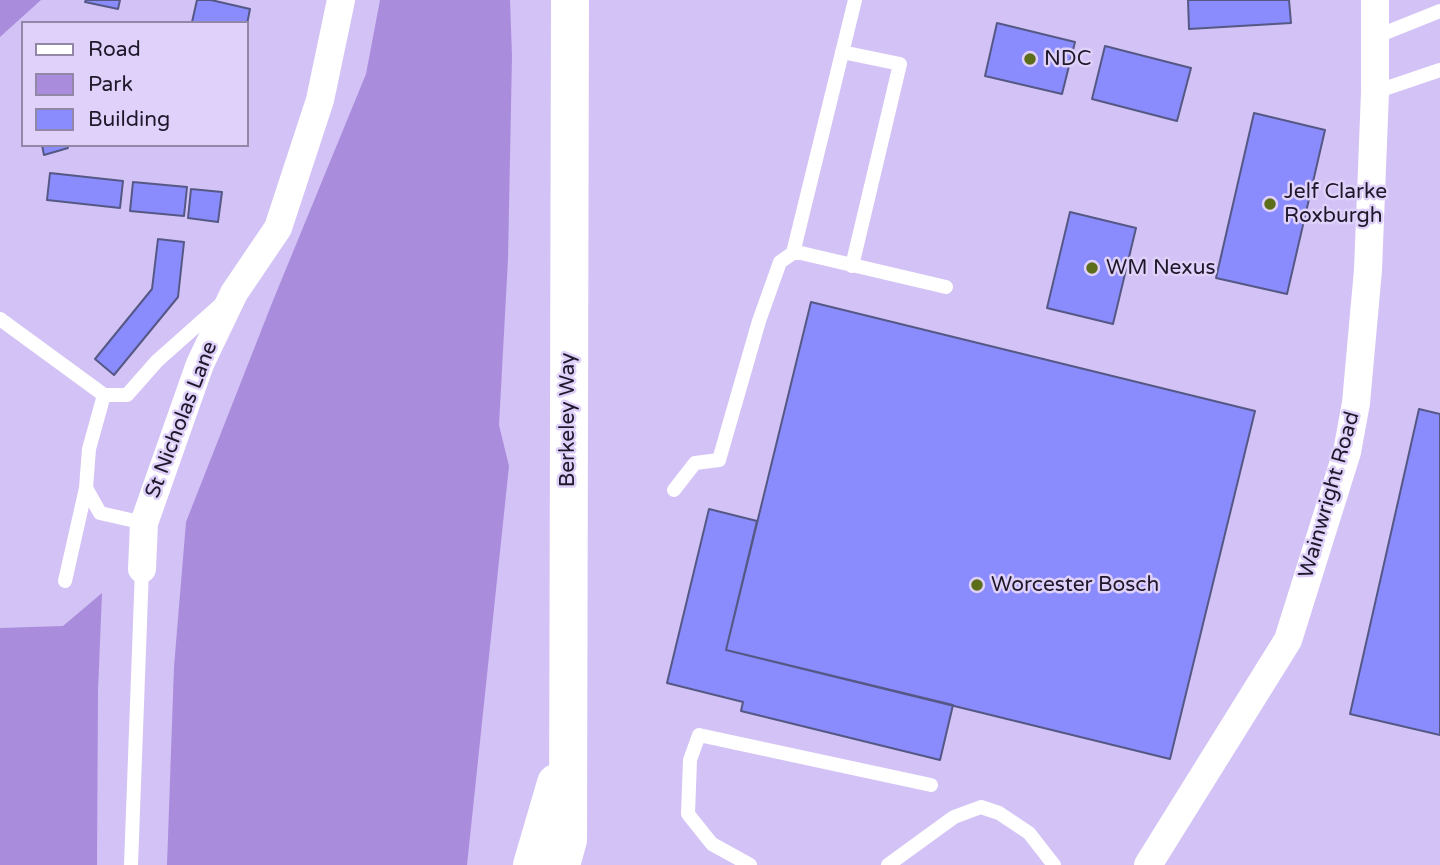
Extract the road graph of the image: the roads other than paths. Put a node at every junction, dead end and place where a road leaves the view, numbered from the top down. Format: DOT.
graph roads {
  1 [pos="341,0"];
  2 [pos="570,0"];
  3 [pos="855,0"];
  4 [pos="1375,0"];
  5 [pos="1440,11"];
  6 [pos="1375,37"];
  7 [pos="842,52"];
  8 [pos="1440,70"];
  9 [pos="1375,92"];
  10 [pos="793,253"];
  11 [pos="852,266"];
  12 [pos="946,287"];
  13 [pos="234,293"];
  14 [pos="0,319"];
  15 [pos="104,395"];
  16 [pos="86,488"];
  17 [pos="674,490"];
  18 [pos="144,523"];
  19 [pos="142,569"];
  20 [pos="65,582"];
  21 [pos="567,750"];
  22 [pos="931,785"];
  23 [pos="569,857"];
  24 [pos="131,865"];
  25 [pos="532,865"];
  26 [pos="750,865"];
  27 [pos="888,865"];
  28 [pos="1054,865"];
  29 [pos="1148,865"];
  1 -- 13 [label="street, St Nicholas Lane"];
  2 -- 21 [label="main road, Berkeley Way"];
  3 -- 7 [label="lane"];
  4 -- 6 [label="street, Wainwright Road"];
  5 -- 6 [label="lane"];
  6 -- 9 [label="street, Wainwright Road"];
  7 -- 10 [label="lane"];
  7 -- 11 [label="lane"];
  8 -- 9 [label="lane"];
  9 -- 29 [label="street, Wainwright Road"];
  10 -- 11 [label="lane"];
  10 -- 17 [label="lane"];
  11 -- 12 [label="lane"];
  13 -- 15 [label="lane"];
  13 -- 18 [label="street, St Nicholas Lane"];
  14 -- 15 [label="lane"];
  15 -- 16 [label="lane"];
  16 -- 18 [label="lane"];
  16 -- 20 [label="lane"];
  18 -- 19 [label="street, St Nicholas Lane"];
  19 -- 24 [label="lane, St Nicholas Lane"];
  21 -- 23 [label="main road, Berkeley Way"];
  21 -- 25 [label="main road"];
  22 -- 26 [label="lane"];
  27 -- 28 [label="lane"];
}
